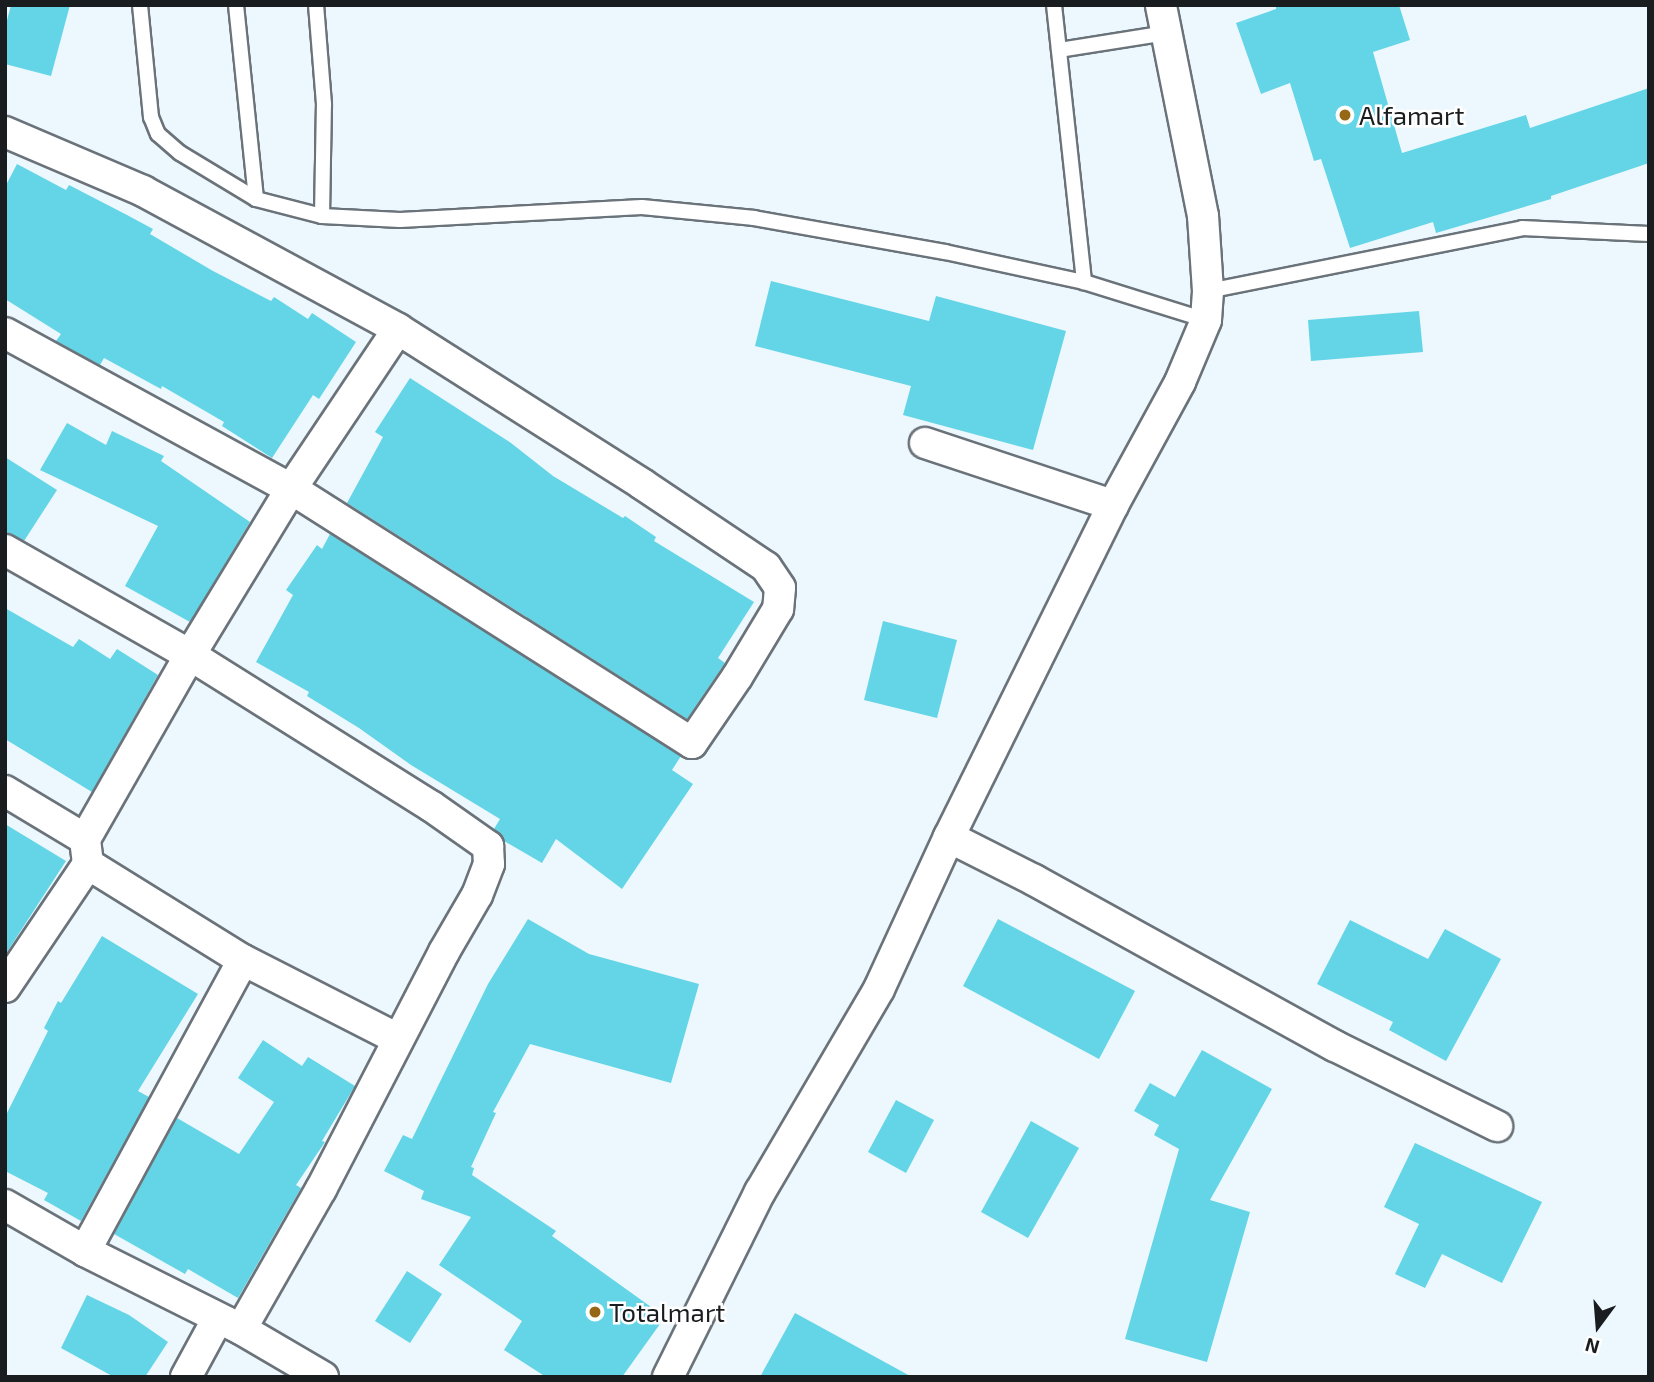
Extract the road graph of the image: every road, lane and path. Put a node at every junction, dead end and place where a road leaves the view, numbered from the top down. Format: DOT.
graph roads {
  1 [pos="140,5"];
  2 [pos="236,5"];
  3 [pos="316,5"];
  4 [pos="1054,5"];
  5 [pos="1163,19"];
  6 [pos="1059,50"];
  7 [pos="5,132"];
  8 [pos="257,199"];
  9 [pos="323,216"];
  10 [pos="1649,234"];
  11 [pos="1084,282"];
  12 [pos="1207,306"];
  13 [pos="398,329"];
  14 [pos="5,333"];
  15 [pos="925,443"];
  16 [pos="292,489"];
  17 [pos="1113,505"];
  18 [pos="5,550"];
  19 [pos="190,655"];
  20 [pos="5,791"];
  21 [pos="949,837"];
  22 [pos="87,852"];
  23 [pos="243,960"];
  24 [pos="5,987"];
  25 [pos="398,1039"];
  26 [pos="1497,1126"];
  27 [pos="5,1205"];
  28 [pos="85,1251"];
  29 [pos="230,1324"];
  30 [pos="186,1377"];
  31 [pos="323,1377"];
  32 [pos="668,1377"];
  1 -- 8 [label="lane"];
  2 -- 8 [label="lane"];
  3 -- 9 [label="lane"];
  4 -- 6 [label="lane"];
  5 -- 6 [label="lane"];
  5 -- 12 [label="street"];
  6 -- 11 [label="lane"];
  7 -- 13 [label="street"];
  8 -- 9 [label="lane"];
  9 -- 11 [label="lane"];
  10 -- 12 [label="lane"];
  11 -- 12 [label="lane"];
  12 -- 17 [label="street"];
  13 -- 16 [label="street"];
  13 -- 16 [label="street"];
  14 -- 16 [label="street"];
  15 -- 17 [label="street"];
  16 -- 19 [label="street"];
  17 -- 21 [label="street"];
  18 -- 19 [label="street"];
  19 -- 22 [label="street"];
  19 -- 25 [label="street"];
  20 -- 22 [label="street"];
  21 -- 26 [label="street"];
  21 -- 32 [label="street"];
  22 -- 23 [label="street"];
  22 -- 24 [label="street"];
  23 -- 25 [label="street"];
  23 -- 28 [label="street"];
  25 -- 29 [label="street"];
  27 -- 28 [label="street"];
  28 -- 29 [label="street"];
  29 -- 30 [label="street"];
  29 -- 31 [label="street"];
}
